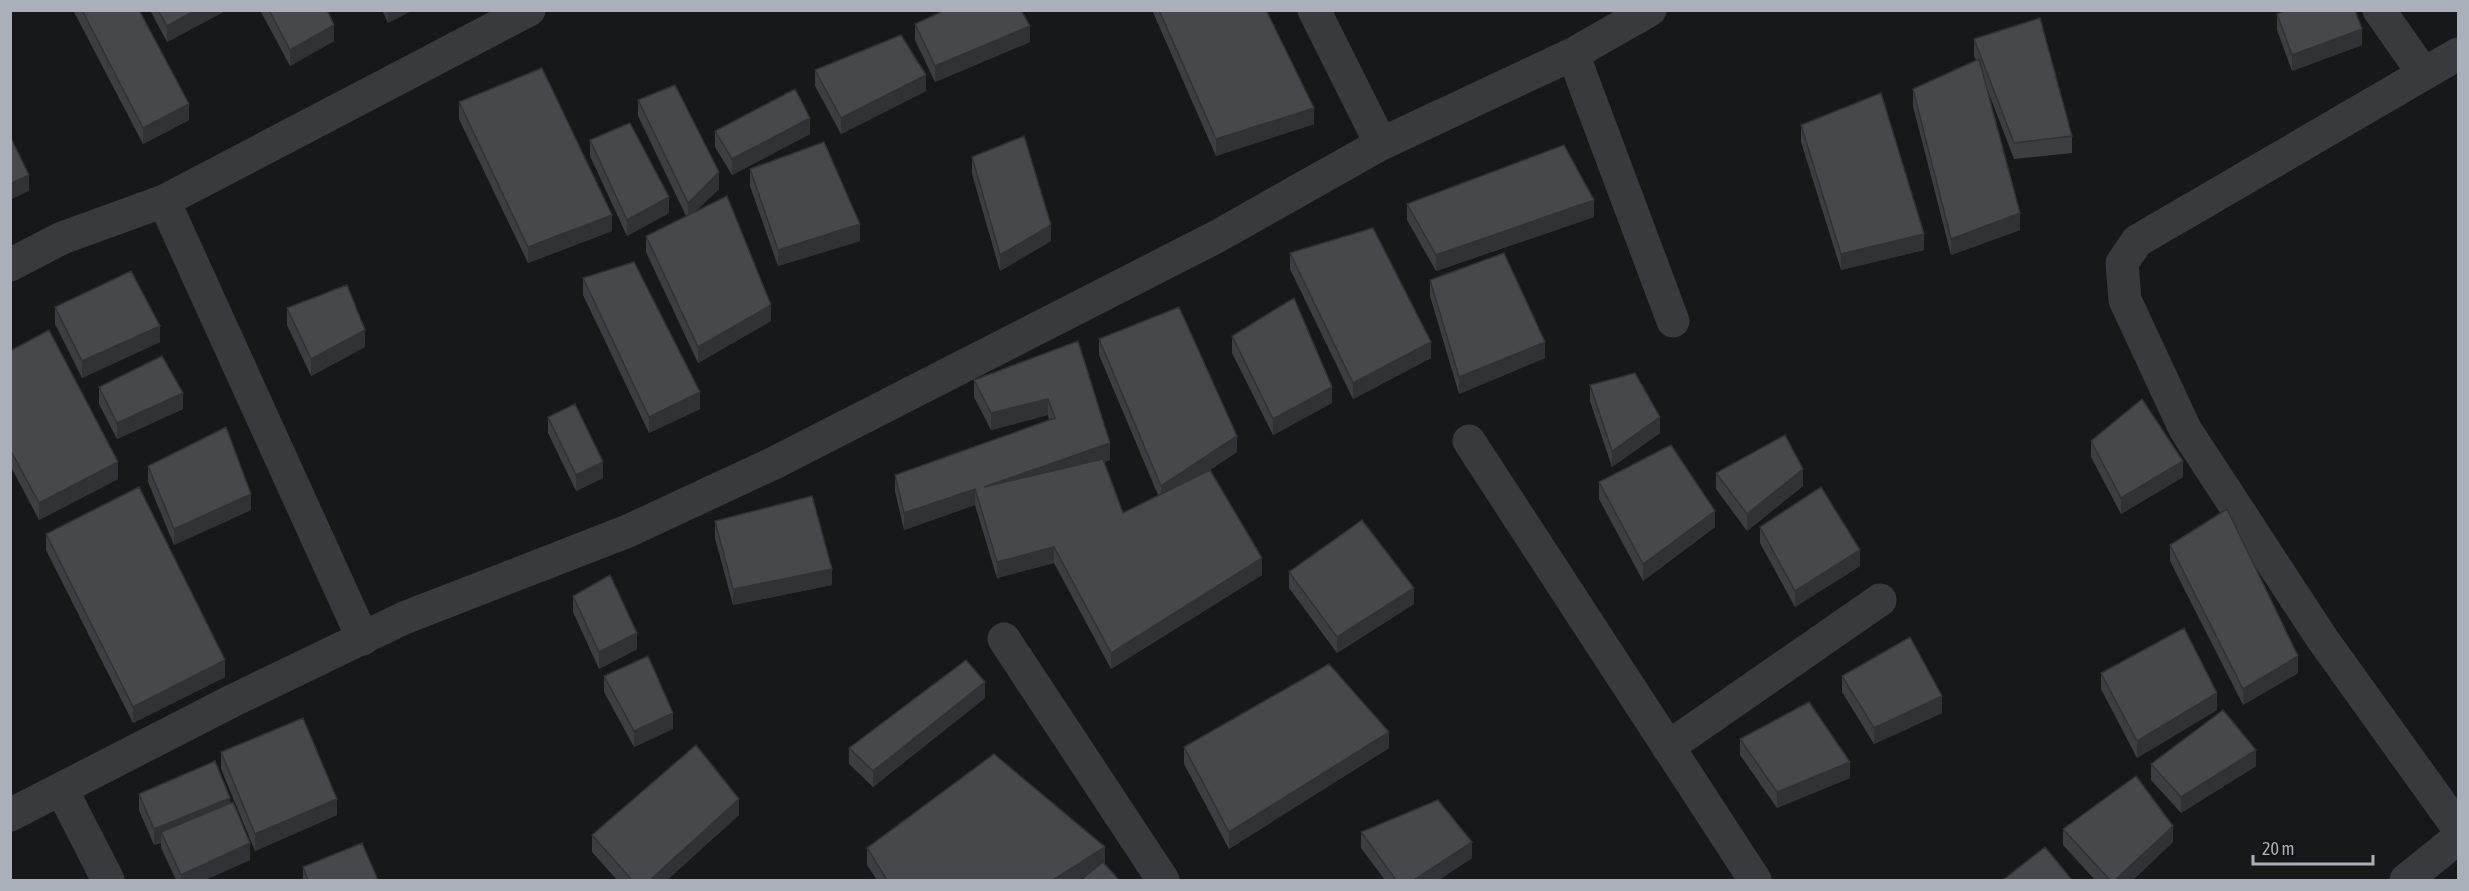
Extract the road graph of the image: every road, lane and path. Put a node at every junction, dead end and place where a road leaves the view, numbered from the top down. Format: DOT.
graph roads {
  1 [pos="529,10"];
  2 [pos="1314,10"];
  3 [pos="1650,10"];
  4 [pos="2379,10"];
  5 [pos="1573,54"];
  6 [pos="2458,54"];
  7 [pos="2424,74"];
  8 [pos="1381,144"];
  9 [pos="164,201"];
  10 [pos="10,265"];
  11 [pos="1673,321"];
  12 [pos="1469,441"];
  13 [pos="1880,600"];
  14 [pos="363,639"];
  15 [pos="1004,639"];
  16 [pos="1668,747"];
  17 [pos="62,790"];
  18 [pos="10,815"];
  19 [pos="2458,828"];
  20 [pos="2458,838"];
  21 [pos="108,880"];
  22 [pos="1163,880"];
  23 [pos="1755,880"];
  24 [pos="2406,880"];
  1 -- 9 [label="street"];
  2 -- 8 [label="street"];
  3 -- 5 [label="street"];
  4 -- 7 [label="street"];
  5 -- 8 [label="street"];
  5 -- 11 [label="street"];
  6 -- 7 [label="street"];
  7 -- 19 [label="street"];
  8 -- 14 [label="street"];
  9 -- 10 [label="street"];
  9 -- 14 [label="street"];
  12 -- 16 [label="street"];
  13 -- 16 [label="street"];
  14 -- 17 [label="street"];
  15 -- 22 [label="street"];
  16 -- 23 [label="street"];
  17 -- 18 [label="street"];
  17 -- 21 [label="street"];
  20 -- 24 [label="street"];
}
